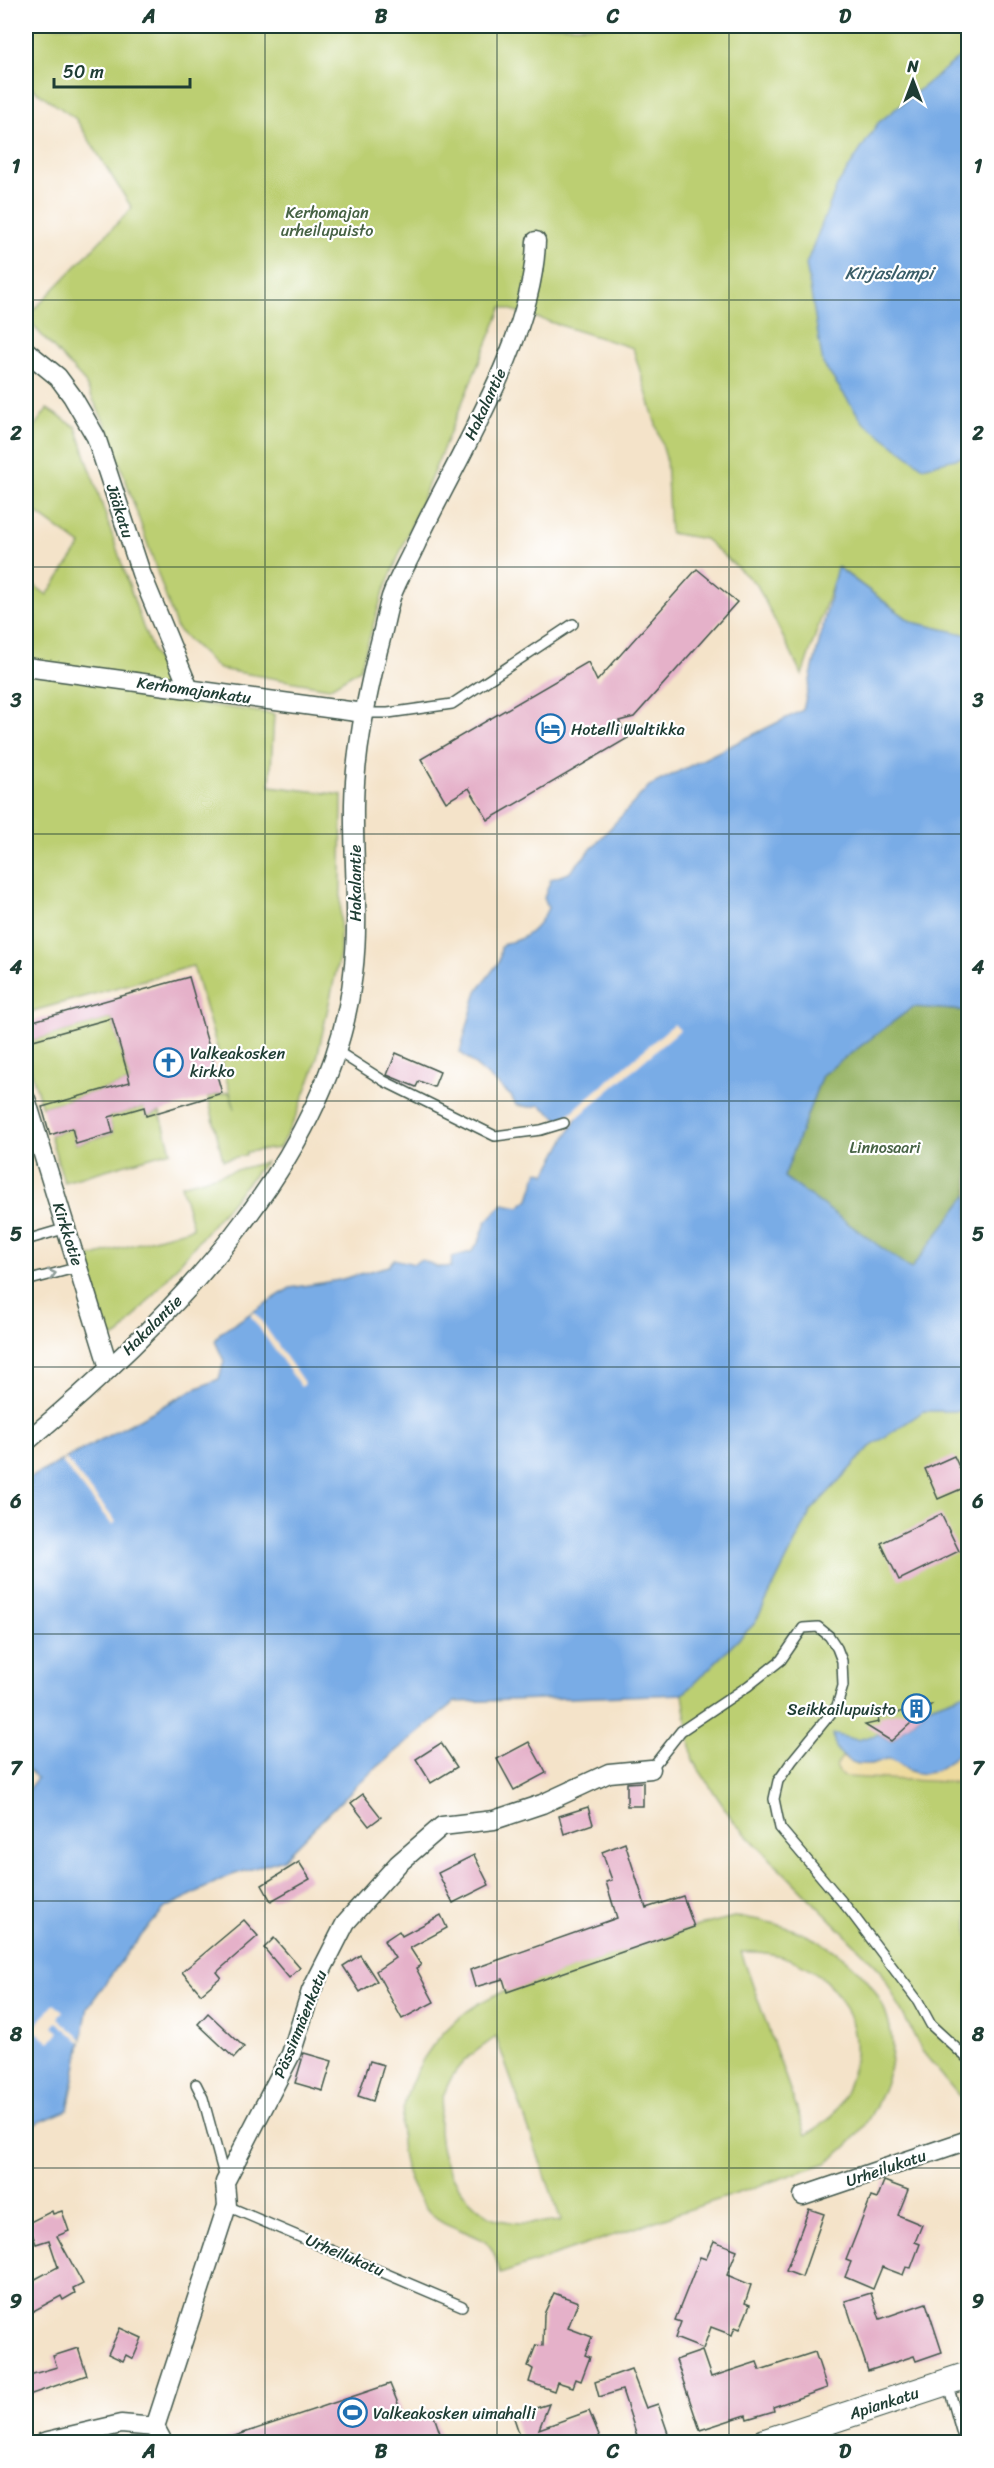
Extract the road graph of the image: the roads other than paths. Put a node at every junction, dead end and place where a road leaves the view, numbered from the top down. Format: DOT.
graph roads {
  1 [pos="536,241"];
  2 [pos="26,351"];
  3 [pos="573,624"];
  4 [pos="26,667"];
  5 [pos="189,689"];
  6 [pos="364,713"];
  7 [pos="337,1051"];
  8 [pos="26,1099"];
  9 [pos="564,1123"];
  10 [pos="67,1228"];
  11 [pos="26,1240"];
  12 [pos="79,1267"];
  13 [pos="26,1281"];
  14 [pos="109,1368"];
  15 [pos="26,1442"];
  16 [pos="651,1769"];
  17 [pos="969,2060"];
  18 [pos="196,2084"];
  19 [pos="969,2140"];
  20 [pos="225,2182"];
  21 [pos="803,2196"];
  22 [pos="228,2206"];
  23 [pos="462,2306"];
  24 [pos="958,2379"];
  25 [pos="962,2434"];
  26 [pos="159,2435"];
  27 [pos="44,2442"];
  28 [pos="765,2442"];
  1 -- 6 [label="street, Hakalantie"];
  2 -- 5 [label="street, Jääkatu"];
  3 -- 6 [label="lane"];
  4 -- 5 [label="street, Kerhomajankatu"];
  5 -- 6 [label="street, Kerhomajankatu"];
  6 -- 7 [label="street, Hakalantie"];
  7 -- 9 [label="lane"];
  7 -- 14 [label="street, Hakalantie"];
  8 -- 10 [label="street, Kirkkotie"];
  10 -- 11 [label="lane"];
  10 -- 12 [label="street, Kirkkotie"];
  13 -- 12 [label="lane, one-way"];
  12 -- 14 [label="street, Kirkkotie"];
  14 -- 15 [label="street, Hakalantie"];
  16 -- 17 [label="lane"];
  16 -- 20 [label="street, Pässinmäenkatu"];
  18 -- 20 [label="lane"];
  19 -- 21 [label="street, Urheilukatu"];
  20 -- 22 [label="street"];
  22 -- 23 [label="lane, Urheilukatu"];
  22 -- 26 [label="street"];
  24 -- 25 [label="lane"];
  24 -- 28 [label="main road, Apiankatu"];
  26 -- 27 [label="street"];
}
